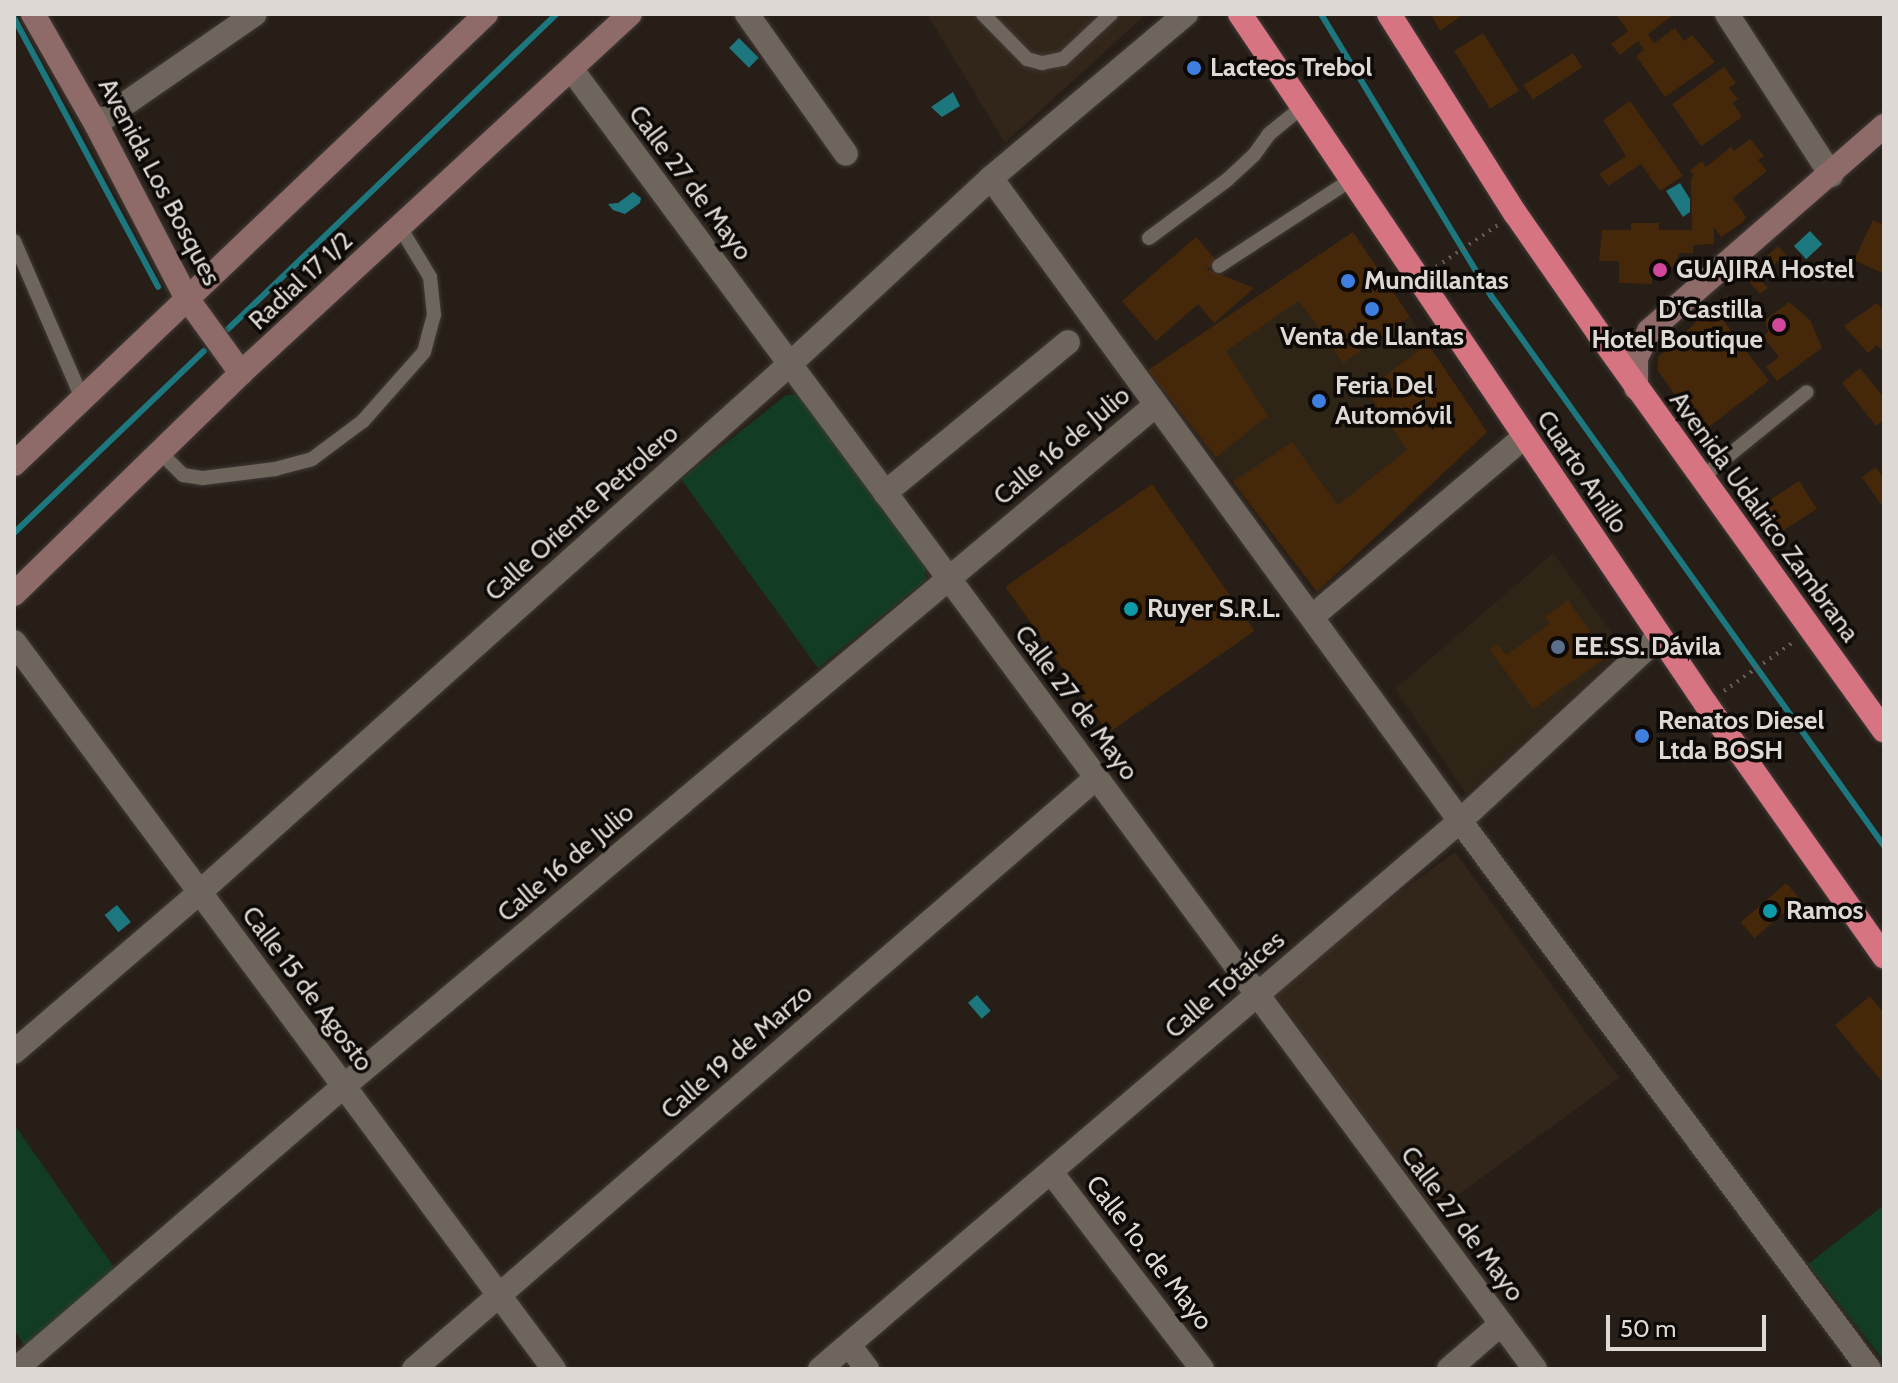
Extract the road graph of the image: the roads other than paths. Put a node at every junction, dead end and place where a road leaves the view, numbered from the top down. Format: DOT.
graph roads {
  1 [pos="33,14"];
  2 [pos="255,14"];
  3 [pos="486,14"];
  4 [pos="630,14"];
  5 [pos="747,14"];
  6 [pos="983,14"];
  7 [pos="1111,14"];
  8 [pos="1186,14"];
  9 [pos="1240,14"];
  10 [pos="1389,14"];
  11 [pos="1727,14"];
  12 [pos="572,70"];
  13 [pos="1301,108"];
  14 [pos="96,124"];
  15 [pos="1884,126"];
  16 [pos="846,154"];
  17 [pos="1831,175"];
  18 [pos="991,178"];
  19 [pos="1351,180"];
  20 [pos="400,227"];
  21 [pos="1149,238"];
  22 [pos="14,241"];
  23 [pos="1219,266"];
  24 [pos="186,297"];
  25 [pos="1649,331"];
  26 [pos="1599,334"];
  27 [pos="1068,342"];
  28 [pos="790,364"];
  29 [pos="241,373"];
  30 [pos="1636,388"];
  31 [pos="1807,392"];
  32 [pos="82,398"];
  33 [pos="1156,405"];
  34 [pos="1524,437"];
  35 [pos="160,452"];
  36 [pos="14,464"];
  37 [pos="1701,478"];
  38 [pos="885,493"];
  39 [pos="948,578"];
  40 [pos="14,594"];
  41 [pos="1313,616"];
  42 [pos="1660,636"];
  43 [pos="14,642"];
  44 [pos="1884,730"];
  45 [pos="1096,778"];
  46 [pos="1460,821"];
  47 [pos="200,892"];
  48 [pos="1884,956"];
  49 [pos="1257,994"];
  50 [pos="14,1052"];
  51 [pos="344,1086"];
  52 [pos="1051,1172"];
  53 [pos="500,1296"];
  54 [pos="1501,1324"];
  55 [pos="849,1345"];
  56 [pos="16,1369"];
  57 [pos="414,1369"];
  58 [pos="554,1369"];
  59 [pos="820,1369"];
  60 [pos="867,1369"];
  61 [pos="1202,1369"];
  62 [pos="1449,1369"];
  63 [pos="1535,1369"];
  64 [pos="1869,1369"];
  1 -- 14 [label="main road, Avenida Los Bosques"];
  2 -- 14 [label="street"];
  3 -- 24 [label="main road"];
  4 -- 12 [label="main road, Radial 17 1/2"];
  5 -- 16 [label="street"];
  6 -- 7 [label="lane"];
  8 -- 18 [label="street, Calle Oriente Petrolero"];
  9 -- 13 [label="highway, Cuarto Anillo"];
  10 -- 26 [label="highway, Avenida Udalrico Zambrana"];
  11 -- 17 [label="street"];
  12 -- 20 [label="main road, Radial 17 1/2"];
  12 -- 28 [label="street, Calle 27 de Mayo"];
  13 -- 19 [label="highway, Cuarto Anillo"];
  13 -- 21 [label="lane"];
  14 -- 24 [label="main road, Avenida Los Bosques"];
  15 -- 17 [label="main road"];
  17 -- 25 [label="main road"];
  18 -- 28 [label="street, Calle Oriente Petrolero"];
  18 -- 33 [label="street"];
  19 -- 23 [label="lane"];
  19 -- 34 [label="highway, Cuarto Anillo"];
  20 -- 29 [label="main road, Radial 17 1/2"];
  20 -- 35 [label="lane"];
  22 -- 32 [label="lane"];
  24 -- 29 [label="main road, Avenida Los Bosques"];
  24 -- 32 [label="main road"];
  25 -- 26 [label="main road"];
  25 -- 30 [label="main road"];
  26 -- 30 [label="highway, Avenida Udalrico Zambrana"];
  27 -- 38 [label="street"];
  28 -- 38 [label="street, Calle 27 de Mayo"];
  28 -- 47 [label="street, Calle Oriente Petrolero"];
  29 -- 35 [label="main road, Radial 17 1/2"];
  30 -- 37 [label="highway, Avenida Udalrico Zambrana"];
  31 -- 37 [label="lane"];
  32 -- 36 [label="main road"];
  33 -- 39 [label="street, Calle 16 de Julio"];
  33 -- 41 [label="street"];
  34 -- 41 [label="street"];
  34 -- 42 [label="highway, Cuarto Anillo"];
  35 -- 40 [label="main road, Radial 17 1/2"];
  37 -- 44 [label="highway, Avenida Udalrico Zambrana"];
  38 -- 39 [label="street, Calle 27 de Mayo"];
  39 -- 45 [label="street, Calle 27 de Mayo"];
  39 -- 51 [label="street, Calle 16 de Julio"];
  41 -- 46 [label="street"];
  42 -- 46 [label="street, Calle Totaíces"];
  42 -- 48 [label="highway, Cuarto Anillo"];
  43 -- 47 [label="street, Calle 15 de Agosto"];
  45 -- 49 [label="street, Calle 27 de Mayo"];
  45 -- 53 [label="street, Calle 19 de Marzo"];
  46 -- 49 [label="street, Calle Totaíces"];
  46 -- 64 [label="street"];
  47 -- 50 [label="street, Calle Oriente Petrolero"];
  47 -- 51 [label="street, Calle 15 de Agosto"];
  49 -- 52 [label="street, Calle Totaíces"];
  49 -- 54 [label="street, Calle 27 de Mayo"];
  51 -- 53 [label="street, Calle 15 de Agosto"];
  51 -- 56 [label="street, Calle 16 de Julio"];
  52 -- 55 [label="street, Calle Totaíces"];
  52 -- 61 [label="street, Calle 1o. de Mayo"];
  53 -- 57 [label="street, Calle 19 de Marzo"];
  53 -- 58 [label="street, Calle 15 de Agosto"];
  54 -- 62 [label="street"];
  54 -- 63 [label="street, Calle 27 de Mayo"];
  55 -- 59 [label="street, Calle Totaíces"];
  55 -- 60 [label="street"];
}
